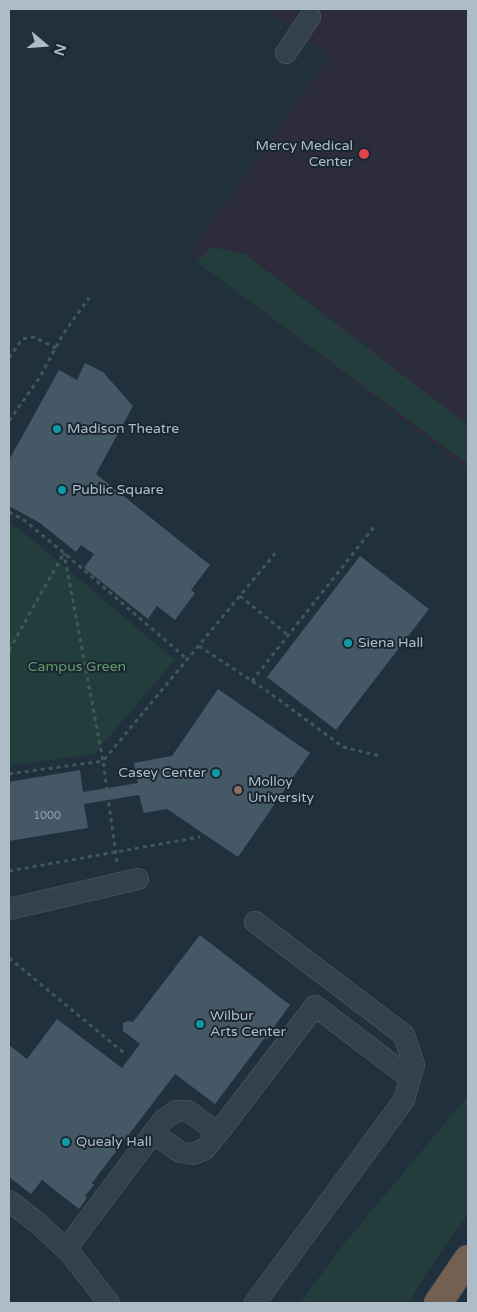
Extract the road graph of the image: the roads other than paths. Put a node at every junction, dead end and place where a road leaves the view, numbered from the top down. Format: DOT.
graph roads {
  1 [pos="310,17"];
  2 [pos="286,53"];
  3 [pos="129,881"];
  4 [pos="9,910"];
  5 [pos="255,922"];
  6 [pos="410,1078"];
  7 [pos="218,1132"];
  8 [pos="153,1133"];
  9 [pos="9,1201"];
  10 [pos="66,1249"];
  11 [pos="468,1259"];
  12 [pos="109,1303"];
  13 [pos="255,1303"];
  14 [pos="438,1303"];
  1 -- 2 [label="street"];
  3 -- 4 [label="street"];
  5 -- 6 [label="street"];
  6 -- 7 [label="street"];
  6 -- 13 [label="street"];
  7 -- 8 [label="street"];
  7 -- 8 [label="street"];
  8 -- 10 [label="street"];
  9 -- 10 [label="street"];
  10 -- 12 [label="street"];
  11 -- 14 [label="highway"];
}
